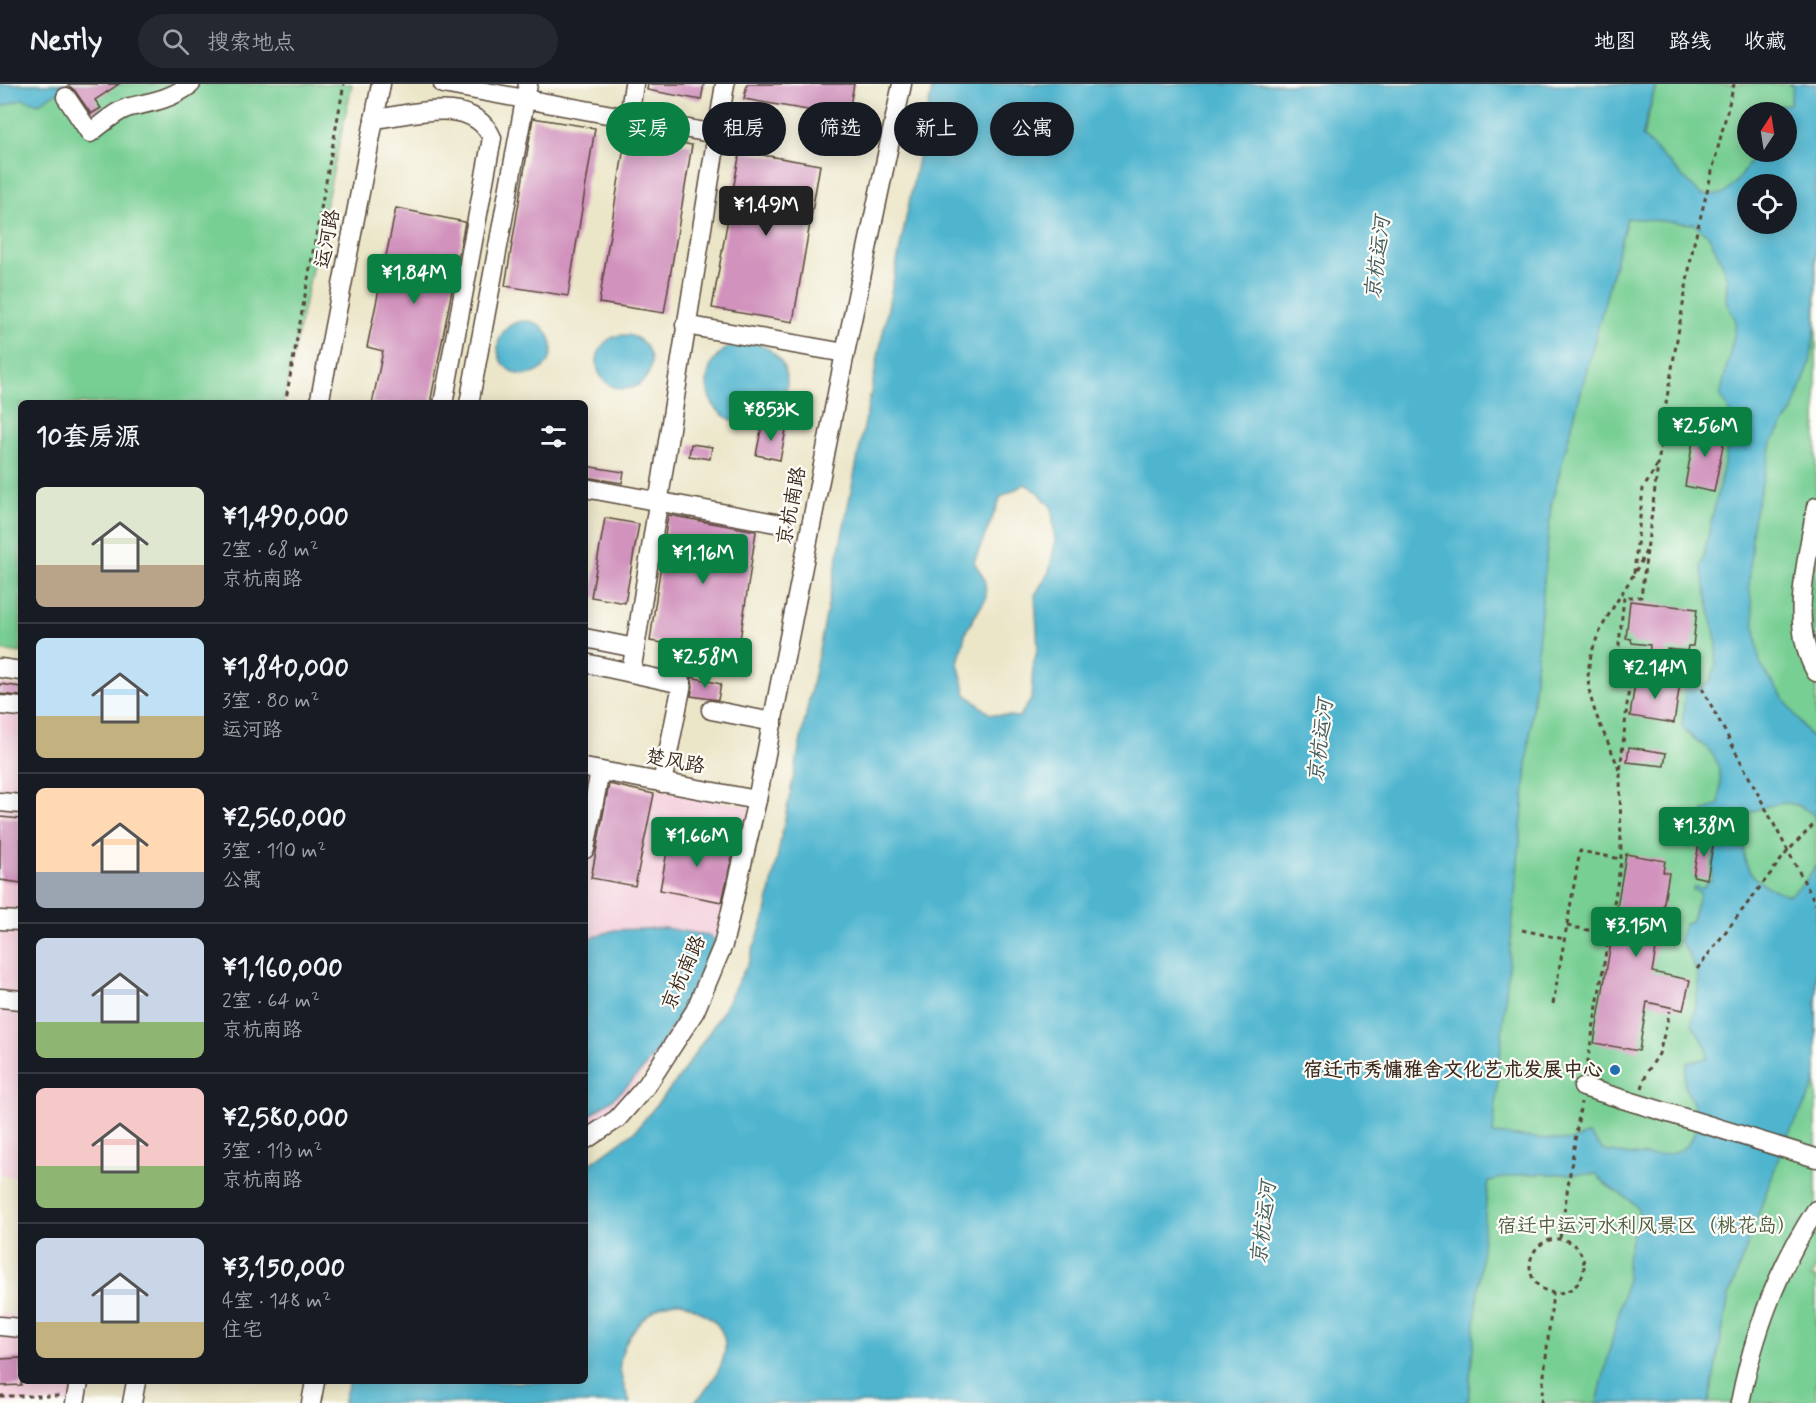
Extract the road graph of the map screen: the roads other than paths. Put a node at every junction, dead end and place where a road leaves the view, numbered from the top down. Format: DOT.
graph roads {
  1 [pos="191,84"];
  2 [pos="381,84"];
  3 [pos="443,84"];
  4 [pos="634,84"];
  5 [pos="725,84"];
  6 [pos="902,84"];
  7 [pos="527,92"];
  8 [pos="66,97"];
  9 [pos="631,102"];
  10 [pos="722,102"];
  11 [pos="606,111"];
  12 [pos="374,119"];
  13 [pos="713,156"];
  14 [pos="686,326"];
  15 [pos="845,353"];
  16 [pos="320,400"];
  17 [pos="444,400"];
  18 [pos="470,400"];
  19 [pos="588,489"];
  20 [pos="658,501"];
  21 [pos="1816,507"];
  22 [pos="781,524"];
  23 [pos="588,639"];
  24 [pos="635,648"];
  25 [pos="588,664"];
  26 [pos="0,668"];
  27 [pos="18,670"];
  28 [pos="1816,672"];
  29 [pos="631,673"];
  30 [pos="0,705"];
  31 [pos="18,707"];
  32 [pos="711,710"];
  33 [pos="772,722"];
  34 [pos="592,770"];
  35 [pos="662,783"];
  36 [pos="757,800"];
  37 [pos="0,802"];
  38 [pos="18,803"];
  39 [pos="588,815"];
  40 [pos="0,920"];
  41 [pos="18,921"];
  42 [pos="0,998"];
  43 [pos="18,1000"];
  44 [pos="1583,1087"];
  45 [pos="588,1138"];
  46 [pos="1816,1158"];
  47 [pos="1816,1210"];
  48 [pos="0,1326"];
  49 [pos="18,1328"];
  50 [pos="136,1384"];
  51 [pos="315,1384"];
  52 [pos="132,1403"];
  53 [pos="311,1403"];
  54 [pos="1740,1403"];
  1 -- 8 [label="street"];
  2 -- 12 [label="street, 运河路"];
  3 -- 7 [label="street"];
  4 -- 9 [label="street"];
  5 -- 10 [label="street"];
  6 -- 15 [label="street, 京杭南路"];
  7 -- 11 [label="street"];
  7 -- 18 [label="street"];
  12 -- 16 [label="street, 运河路"];
  12 -- 17 [label="street"];
  13 -- 14 [label="street"];
  14 -- 15 [label="street"];
  14 -- 20 [label="street"];
  15 -- 33 [label="street, 京杭南路"];
  19 -- 20 [label="street"];
  20 -- 22 [label="street"];
  20 -- 24 [label="street"];
  21 -- 28 [label="street"];
  23 -- 24 [label="street"];
  24 -- 29 [label="street"];
  25 -- 29 [label="street"];
  26 -- 27 [label="street"];
  29 -- 35 [label="street"];
  30 -- 31 [label="street"];
  32 -- 33 [label="street"];
  33 -- 36 [label="street, 京杭南路"];
  34 -- 35 [label="street, 楚风路"];
  34 -- 39 [label="street"];
  35 -- 36 [label="street, 楚风路"];
  36 -- 45 [label="street, 京杭南路"];
  37 -- 38 [label="street"];
  40 -- 41 [label="street"];
  42 -- 43 [label="street"];
  44 -- 46 [label="street"];
  47 -- 54 [label="street"];
  48 -- 49 [label="street"];
  50 -- 52 [label="street"];
  51 -- 53 [label="street"];
}
